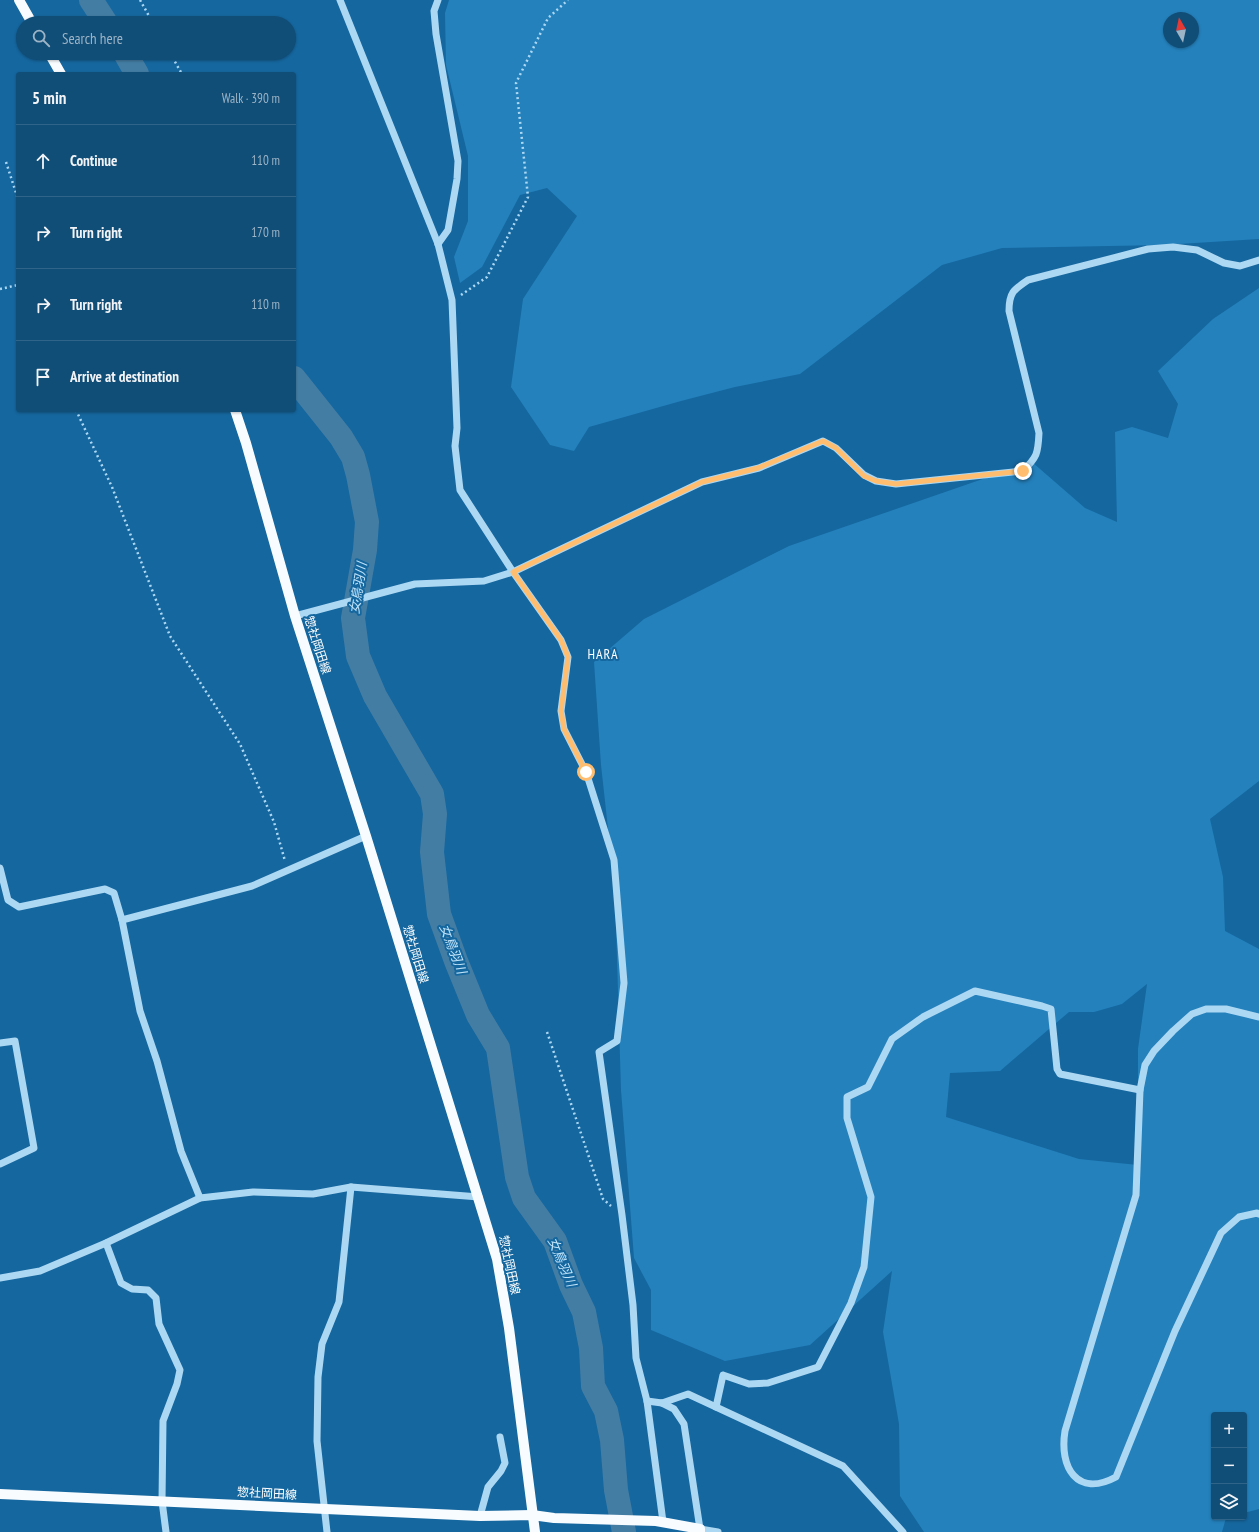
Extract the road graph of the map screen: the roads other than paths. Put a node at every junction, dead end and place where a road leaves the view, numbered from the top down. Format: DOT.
graph roads {
  1 [pos="19,0"];
  2 [pos="340,0"];
  3 [pos="438,0"];
  4 [pos="28,16"];
  5 [pos="53,60"];
  6 [pos="60,72"];
  7 [pos="438,244"];
  8 [pos="1259,260"];
  9 [pos="236,412"];
  10 [pos="513,572"];
  11 [pos="295,616"];
  12 [pos="366,836"];
  13 [pos="0,868"];
  14 [pos="122,920"];
  15 [pos="1259,1017"];
  16 [pos="0,1043"];
  17 [pos="1140,1090"];
  18 [pos="0,1164"];
  19 [pos="351,1186"];
  20 [pos="479,1197"];
  21 [pos="200,1198"];
  22 [pos="1259,1214"];
  23 [pos="106,1243"];
  24 [pos="0,1278"];
  25 [pos="647,1401"];
  26 [pos="662,1403"];
  27 [pos="716,1407"];
  28 [pos="500,1437"];
  29 [pos="0,1494"];
  30 [pos="162,1501"];
  31 [pos="324,1509"];
  32 [pos="532,1515"];
  33 [pos="480,1516"];
  34 [pos="665,1525"];
  35 [pos="700,1530"];
  36 [pos="166,1532"];
  37 [pos="327,1532"];
  38 [pos="535,1532"];
  39 [pos="718,1532"];
  40 [pos="903,1532"];
  1 -- 4 [label="main road"];
  2 -- 7 [label="street"];
  3 -- 7 [label="street"];
  5 -- 6 [label="main road"];
  7 -- 10 [label="street"];
  8 -- 10 [label="street"];
  9 -- 11 [label="main road, 惣社岡田線"];
  10 -- 11 [label="street"];
  10 -- 25 [label="street"];
  11 -- 12 [label="main road, 惣社岡田線"];
  12 -- 14 [label="street"];
  12 -- 20 [label="main road, 惣社岡田線"];
  13 -- 14 [label="street"];
  14 -- 21 [label="street"];
  15 -- 17 [label="street"];
  16 -- 18 [label="street"];
  17 -- 22 [label="street"];
  17 -- 27 [label="street"];
  19 -- 20 [label="street"];
  19 -- 21 [label="street"];
  19 -- 31 [label="street"];
  20 -- 32 [label="main road, 惣社岡田線"];
  21 -- 23 [label="street"];
  23 -- 24 [label="street"];
  23 -- 30 [label="street"];
  25 -- 26 [label="street"];
  25 -- 34 [label="street"];
  26 -- 27 [label="street"];
  26 -- 35 [label="street"];
  27 -- 40 [label="street"];
  28 -- 33 [label="street"];
  29 -- 30 [label="main road, 惣社岡田線"];
  30 -- 31 [label="main road, 惣社岡田線"];
  30 -- 36 [label="street"];
  31 -- 33 [label="main road, 惣社岡田線"];
  31 -- 37 [label="street"];
  32 -- 33 [label="main road, 惣社岡田線"];
  32 -- 34 [label="main road, 惣社岡田線"];
  32 -- 38 [label="main road, 惣社岡田線"];
  34 -- 35 [label="main road, 惣社岡田線"];
  35 -- 39 [label="street"];
}
